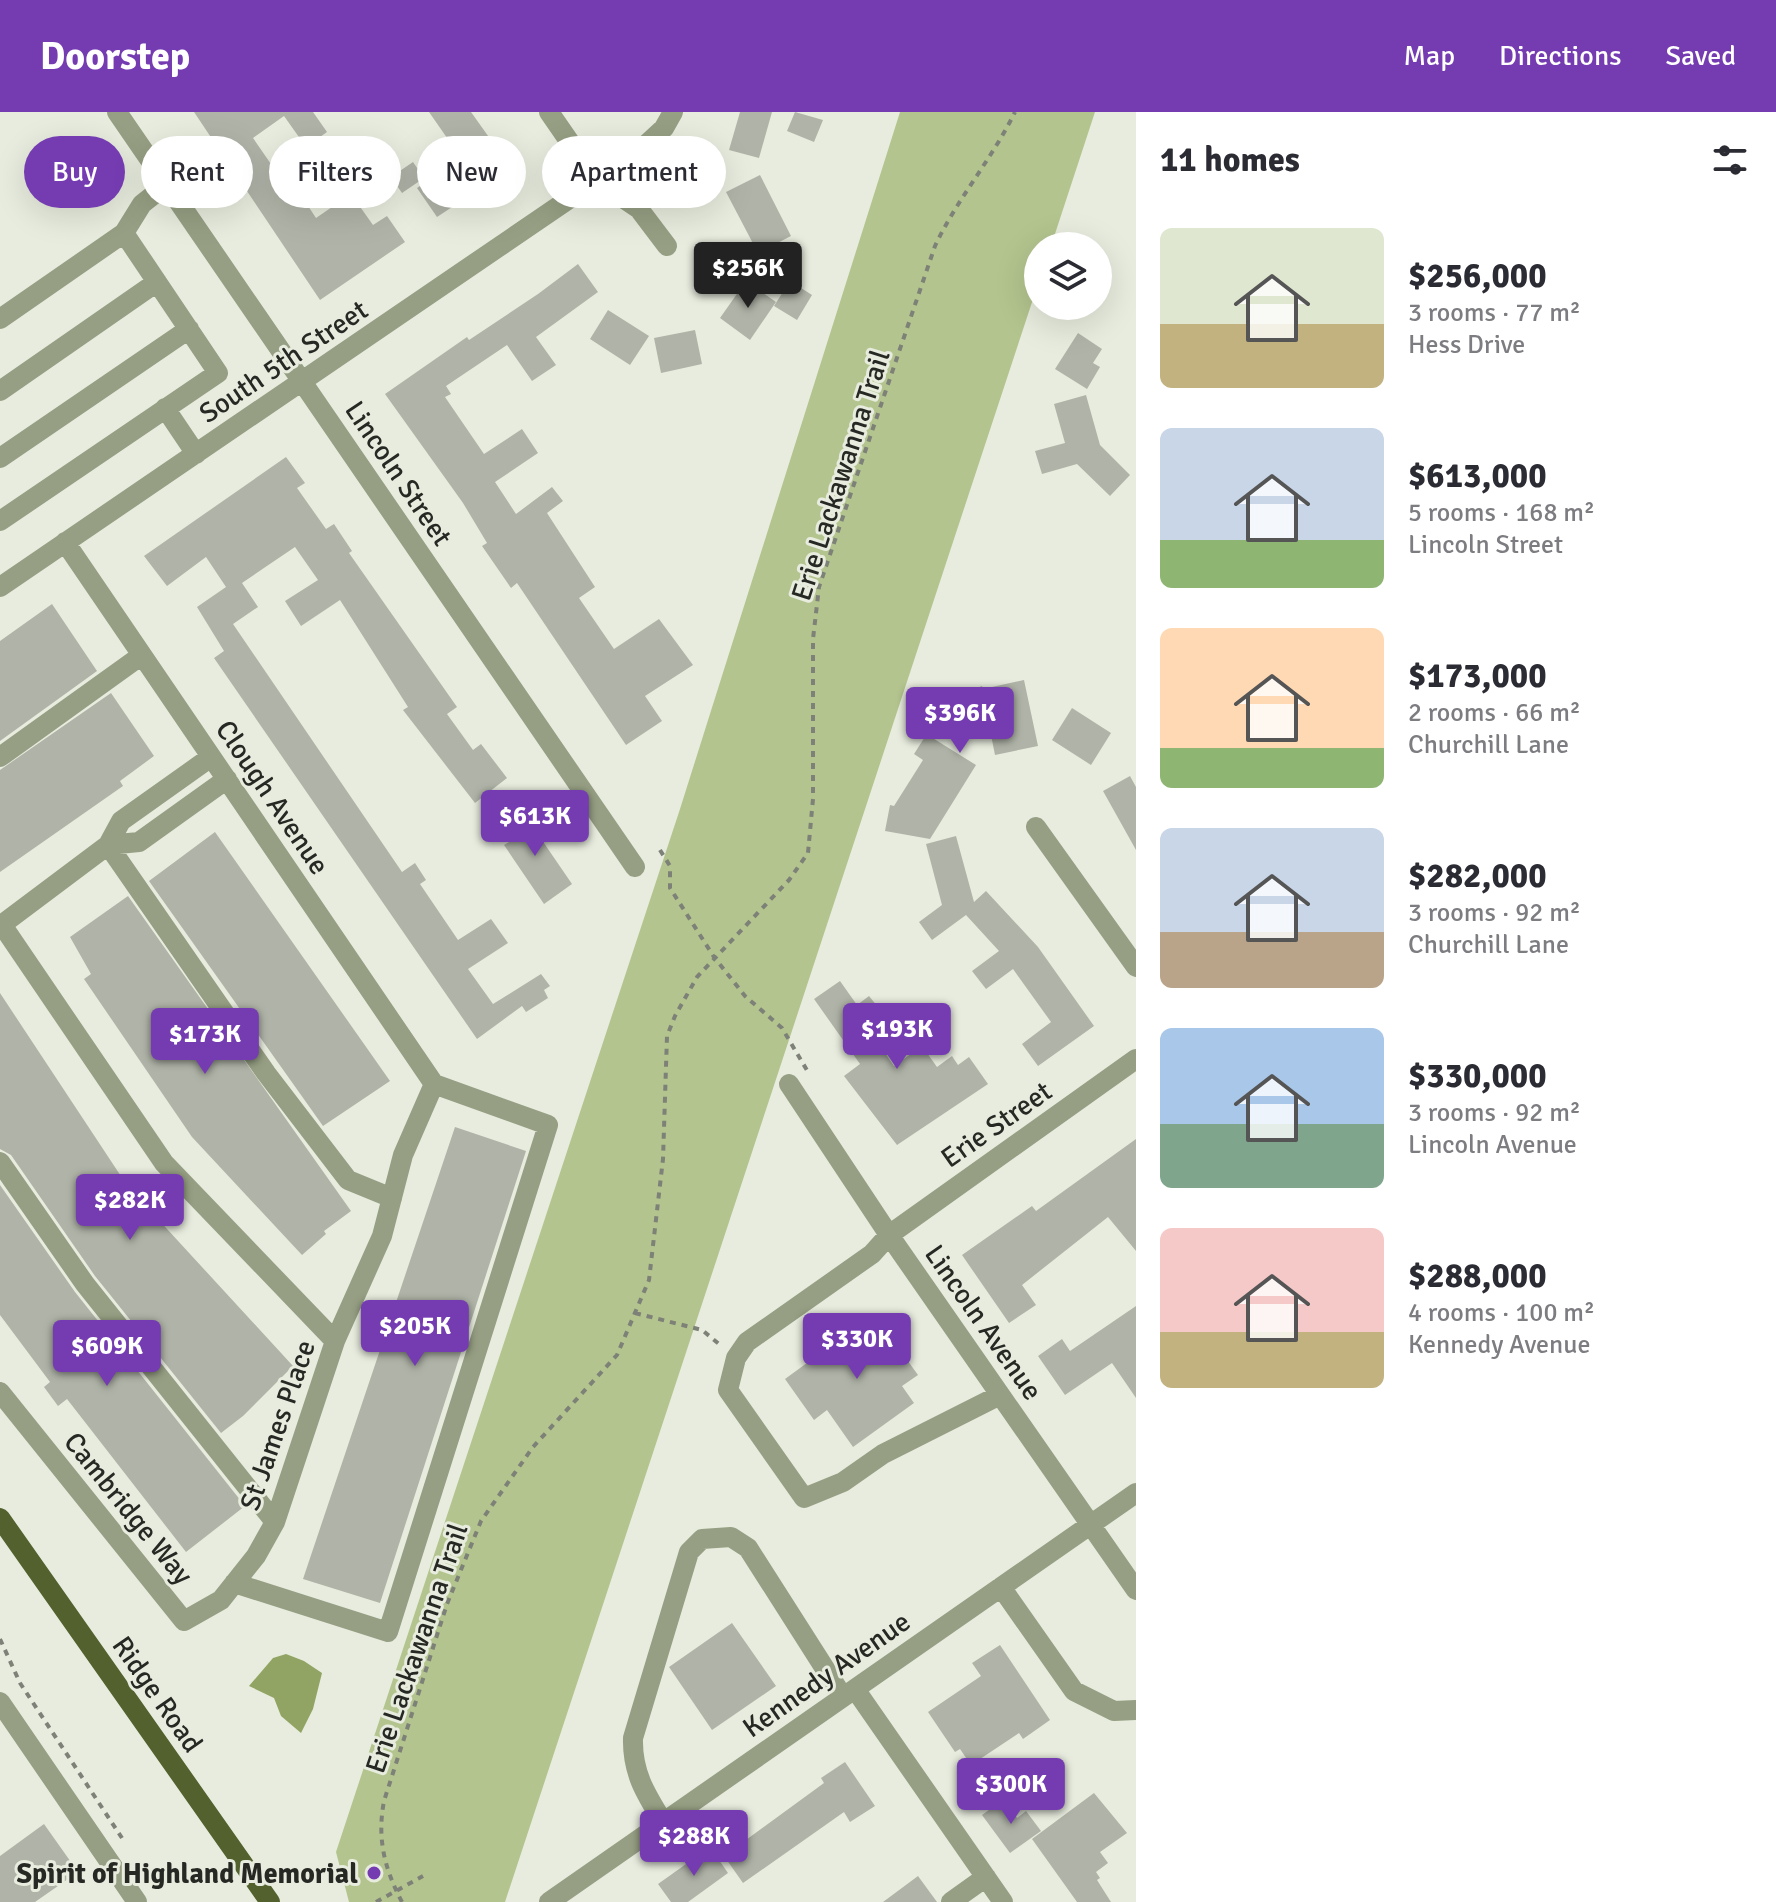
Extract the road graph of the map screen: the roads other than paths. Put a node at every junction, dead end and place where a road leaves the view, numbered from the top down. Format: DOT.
graph roads {
  1 [pos="117,112"];
  2 [pos="549,112"];
  3 [pos="673,112"];
  4 [pos="566,136"];
  5 [pos="655,136"];
  6 [pos="141,148"];
  7 [pos="141,206"];
  8 [pos="182,208"];
  9 [pos="555,208"];
  10 [pos="638,208"];
  11 [pos="124,233"];
  12 [pos="667,246"];
  13 [pos="157,282"];
  14 [pos="0,319"];
  15 [pos="189,329"];
  16 [pos="302,382"];
  17 [pos="0,391"];
  18 [pos="165,408"];
  19 [pos="196,454"];
  20 [pos="0,458"];
  21 [pos="0,521"];
  22 [pos="65,542"];
  23 [pos="2,580"];
  24 [pos="142,655"];
  25 [pos="0,757"];
  26 [pos="211,757"];
  27 [pos="227,779"];
  28 [pos="1036,827"];
  29 [pos="108,845"];
  30 [pos="635,867"];
  31 [pos="1,926"];
  32 [pos="1136,967"];
  33 [pos="1136,1059"];
  34 [pos="434,1084"];
  35 [pos="789,1084"];
  36 [pos="0,1162"];
  37 [pos="392,1198"];
  38 [pos="889,1235"];
  39 [pos="335,1341"];
  40 [pos="0,1392"];
  41 [pos="1000,1395"];
  42 [pos="1136,1493"];
  43 [pos="0,1518"];
  44 [pos="275,1522"];
  45 [pos="1091,1525"];
  46 [pos="234,1583"];
  47 [pos="1001,1587"];
  48 [pos="1136,1590"];
  49 [pos="184,1621"];
  50 [pos="849,1693"];
  51 [pos="0,1702"];
  52 [pos="1136,1710"];
  53 [pos="663,1822"];
  54 [pos="986,1877"];
  55 [pos="559,1899"];
  56 [pos="137,1902"];
  57 [pos="270,1902"];
  58 [pos="951,1902"];
  59 [pos="1003,1902"];
  1 -- 6 [label="street, Lincoln Street"];
  2 -- 4 [label="street"];
  3 -- 5 [label="street, South 5th Street"];
  7 -- 11 [label="street"];
  8 -- 16 [label="street, Lincoln Street"];
  9 -- 16 [label="street, South 5th Street"];
  10 -- 12 [label="street"];
  11 -- 13 [label="street"];
  11 -- 14 [label="street"];
  13 -- 15 [label="street"];
  13 -- 17 [label="street"];
  15 -- 18 [label="street"];
  15 -- 20 [label="street"];
  16 -- 19 [label="street, South 5th Street"];
  16 -- 30 [label="street, Lincoln Street"];
  18 -- 19 [label="street"];
  18 -- 21 [label="street"];
  19 -- 22 [label="street, South 5th Street"];
  22 -- 23 [label="street, South 5th Street"];
  22 -- 24 [label="street, Clough Avenue"];
  24 -- 25 [label="street"];
  24 -- 26 [label="street, Clough Avenue"];
  26 -- 27 [label="street, Clough Avenue"];
  26 -- 29 [label="street"];
  27 -- 29 [label="street"];
  27 -- 34 [label="street, Clough Avenue"];
  28 -- 32 [label="street"];
  29 -- 31 [label="street"];
  29 -- 37 [label="street"];
  31 -- 39 [label="street"];
  33 -- 38 [label="street, Erie Street"];
  34 -- 37 [label="street, St James Place"];
  34 -- 46 [label="street"];
  35 -- 38 [label="street, Lincoln Avenue"];
  36 -- 44 [label="street"];
  37 -- 39 [label="street, St James Place"];
  38 -- 41 [label="street, Lincoln Avenue"];
  38 -- 41 [label="street, Erie Street"];
  39 -- 44 [label="street, St James Place"];
  40 -- 49 [label="street, Cambridge Way"];
  41 -- 45 [label="street, Lincoln Avenue"];
  42 -- 45 [label="street, Kennedy Avenue"];
  43 -- 57 [label="main road, Ridge Road"];
  44 -- 46 [label="street, St James Place"];
  45 -- 47 [label="street, Kennedy Avenue"];
  45 -- 48 [label="street, Lincoln Avenue"];
  46 -- 49 [label="street, St James Place"];
  47 -- 50 [label="street, Kennedy Avenue"];
  47 -- 52 [label="street"];
  50 -- 53 [label="street, Kennedy Avenue"];
  50 -- 53 [label="street"];
  50 -- 54 [label="street"];
  51 -- 56 [label="street"];
  53 -- 55 [label="street, Kennedy Avenue"];
  54 -- 58 [label="street"];
  54 -- 59 [label="street"];
}
